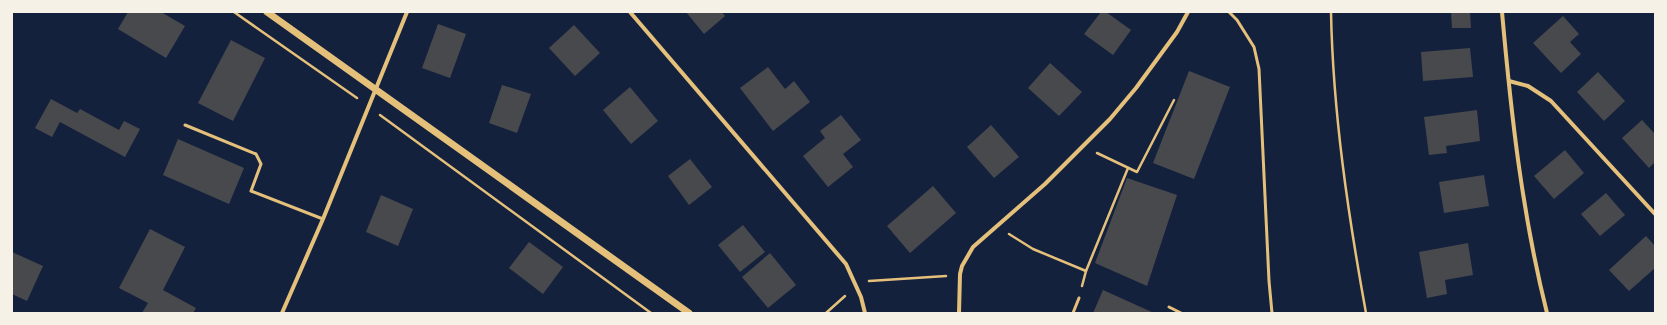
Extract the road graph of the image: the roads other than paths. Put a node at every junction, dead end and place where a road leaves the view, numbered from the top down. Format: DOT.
graph roads {
  1 [pos="267,12"];
  2 [pos="407,12"];
  3 [pos="630,12"];
  4 [pos="1188,12"];
  5 [pos="1230,12"];
  6 [pos="1502,12"];
  7 [pos="1508,82"];
  8 [pos="375,89"];
  9 [pos="185,125"];
  10 [pos="1655,214"];
  11 [pos="323,219"];
  12 [pos="1079,298"];
  13 [pos="1169,307"];
  14 [pos="282,313"];
  15 [pos="689,313"];
  16 [pos="865,313"];
  17 [pos="959,313"];
  18 [pos="1073,313"];
  19 [pos="1181,313"];
  20 [pos="1272,313"];
  21 [pos="1546,313"];
  1 -- 8 [label="street"];
  2 -- 8 [label="street"];
  3 -- 16 [label="street"];
  4 -- 17 [label="street"];
  5 -- 20 [label="lane"];
  6 -- 7 [label="street"];
  7 -- 10 [label="street"];
  7 -- 21 [label="street"];
  8 -- 11 [label="street"];
  8 -- 15 [label="street"];
  9 -- 11 [label="lane"];
  11 -- 14 [label="street"];
  12 -- 18 [label="lane"];
  13 -- 19 [label="lane"];
}
